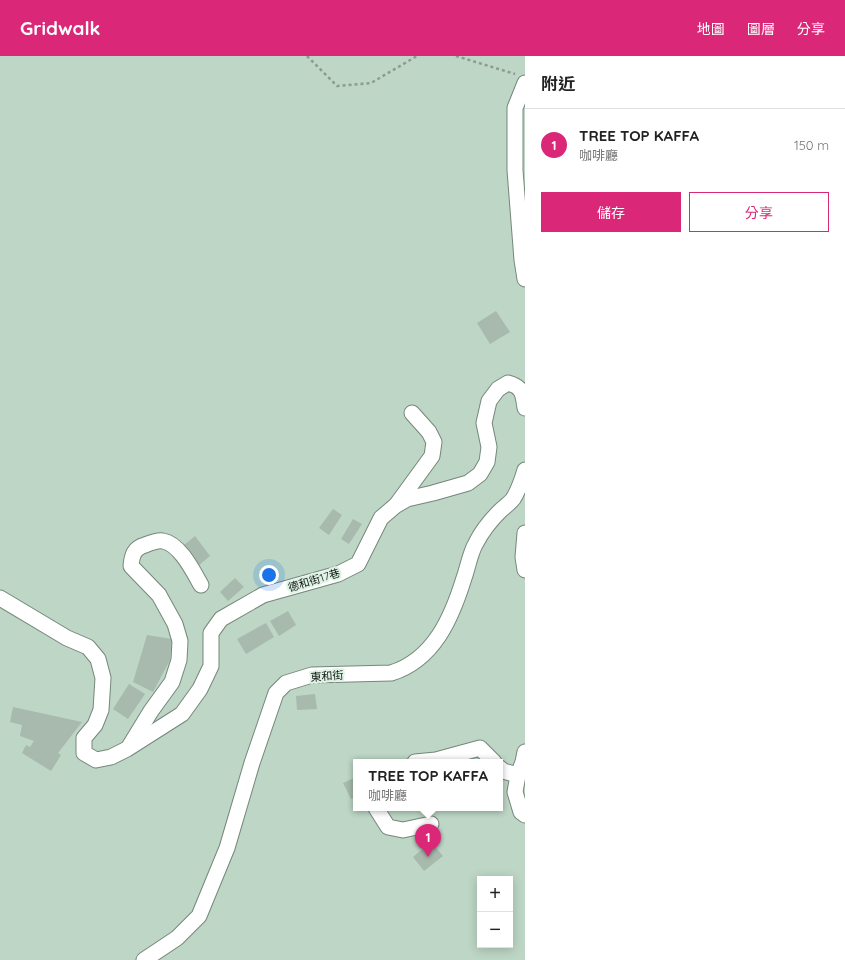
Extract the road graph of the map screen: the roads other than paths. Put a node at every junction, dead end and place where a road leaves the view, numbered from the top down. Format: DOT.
graph roads {
  1 [pos="521,79"];
  2 [pos="525,279"];
  3 [pos="525,408"];
  4 [pos="412,413"];
  5 [pos="525,470"];
  6 [pos="395,506"];
  7 [pos="525,533"];
  8 [pos="525,570"];
  9 [pos="201,585"];
  10 [pos="0,598"];
  11 [pos="127,749"];
  12 [pos="525,752"];
  13 [pos="440,759"];
  14 [pos="491,759"];
  15 [pos="503,771"];
  16 [pos="518,775"];
  17 [pos="378,811"];
  18 [pos="525,815"];
  19 [pos="431,824"];
  20 [pos="144,960"];
  1 -- 2 [label="street"];
  3 -- 6 [label="street, 德和街17巷"];
  4 -- 6 [label="street"];
  5 -- 20 [label="street, 東和街"];
  6 -- 11 [label="street, 德和街17巷"];
  7 -- 8 [label="street"];
  9 -- 11 [label="street"];
  10 -- 11 [label="street, 德和街17巷"];
  12 -- 16 [label="street"];
  13 -- 14 [label="street"];
  15 -- 16 [label="street"];
  16 -- 18 [label="street"];
  17 -- 19 [label="street"];
}
